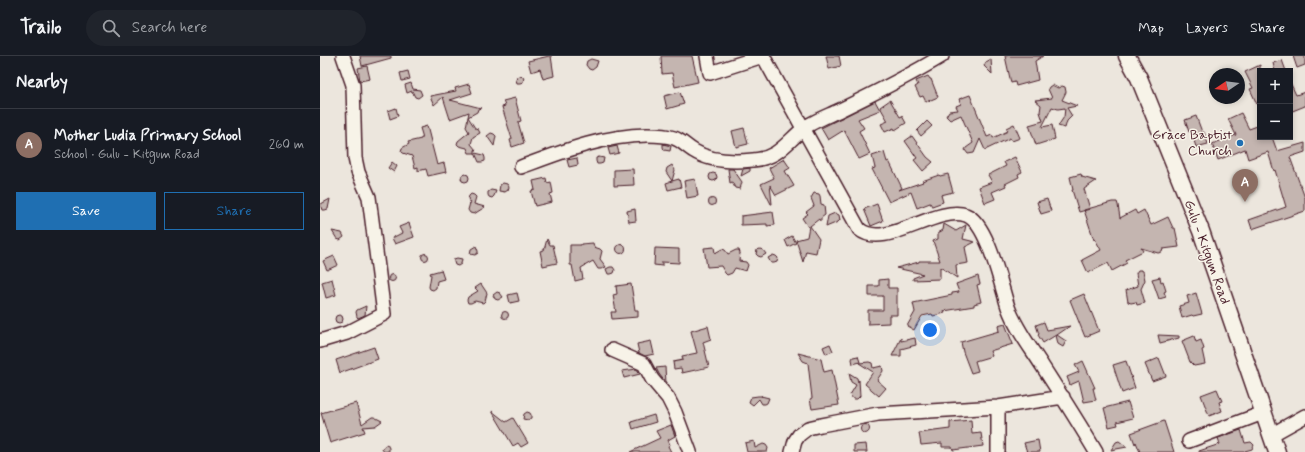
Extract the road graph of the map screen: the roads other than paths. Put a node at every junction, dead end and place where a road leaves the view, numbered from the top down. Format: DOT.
graph roads {
  1 [pos="343,56"];
  2 [pos="707,56"];
  3 [pos="763,56"];
  4 [pos="942,56"];
  5 [pos="1127,56"];
  6 [pos="803,128"];
  7 [pos="521,167"];
  8 [pos="320,341"];
  9 [pos="612,350"];
  10 [pos="1063,397"];
  11 [pos="998,407"];
  12 [pos="1263,413"];
  13 [pos="1305,416"];
  14 [pos="1271,435"];
  15 [pos="1189,441"];
  16 [pos="690,452"];
  17 [pos="792,452"];
  18 [pos="998,452"];
  19 [pos="1096,452"];
  20 [pos="1277,452"];
  1 -- 8 [label="street"];
  2 -- 3 [label="street"];
  3 -- 6 [label="street"];
  4 -- 6 [label="street"];
  5 -- 12 [label="main road, Gulu - Kitgum Road"];
  6 -- 7 [label="street"];
  6 -- 10 [label="street"];
  9 -- 16 [label="street"];
  10 -- 11 [label="street"];
  10 -- 19 [label="street"];
  11 -- 17 [label="street"];
  11 -- 18 [label="street"];
  12 -- 14 [label="main road, Gulu - Kitgum Road"];
  12 -- 15 [label="street"];
  13 -- 14 [label="street"];
  14 -- 20 [label="main road, Gulu - Kitgum Road"];
}
